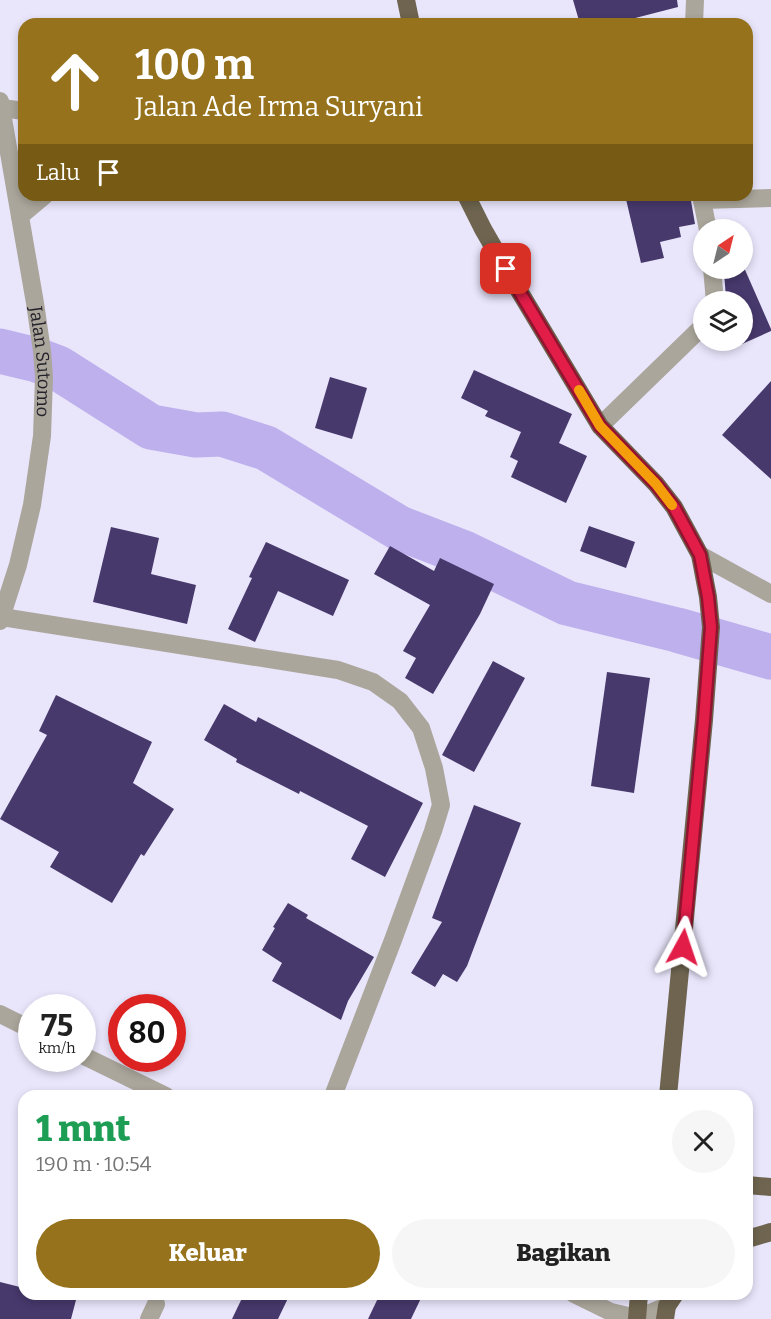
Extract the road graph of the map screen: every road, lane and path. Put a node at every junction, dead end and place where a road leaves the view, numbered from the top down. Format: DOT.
graph roads {
  1 [pos="406,0"];
  2 [pos="695,0"];
  3 [pos="410,18"];
  4 [pos="694,18"];
  5 [pos="1,104"];
  6 [pos="18,109"];
  7 [pos="753,198"];
  8 [pos="771,198"];
  9 [pos="38,201"];
  10 [pos="469,201"];
  11 [pos="702,201"];
  12 [pos="20,216"];
  13 [pos="707,219"];
  14 [pos="693,336"];
  15 [pos="600,426"];
  16 [pos="700,555"];
  17 [pos="771,594"];
  18 [pos="1,619"];
  19 [pos="0,1014"];
  20 [pos="18,1023"];
  21 [pos="672,1060"];
  22 [pos="96,1062"];
  23 [pos="154,1090"];
  24 [pos="335,1090"];
  25 [pos="669,1090"];
  26 [pos="676,1090"];
  27 [pos="753,1186"];
  28 [pos="771,1187"];
  29 [pos="771,1232"];
  30 [pos="753,1237"];
  31 [pos="586,1300"];
  32 [pos="639,1300"];
  33 [pos="669,1306"];
  34 [pos="637,1319"];
  1 -- 3 [label="highway"];
  2 -- 4 [label="street"];
  5 -- 6 [label="street"];
  5 -- 12 [label="street, Jalan Sutomo"];
  7 -- 8 [label="street"];
  9 -- 12 [label="street"];
  10 -- 15 [label="highway"];
  11 -- 13 [label="street"];
  12 -- 18 [label="street, Jalan Sutomo"];
  14 -- 15 [label="street"];
  15 -- 16 [label="highway"];
  16 -- 17 [label="street"];
  16 -- 21 [label="highway"];
  18 -- 24 [label="street"];
  19 -- 20 [label="street"];
  21 -- 25 [label="highway"];
  21 -- 26 [label="highway"];
  22 -- 23 [label="street"];
  27 -- 28 [label="highway"];
  29 -- 30 [label="highway"];
  31 -- 34 [label="street"];
  32 -- 34 [label="highway"];
  33 -- 34 [label="street"];
}
